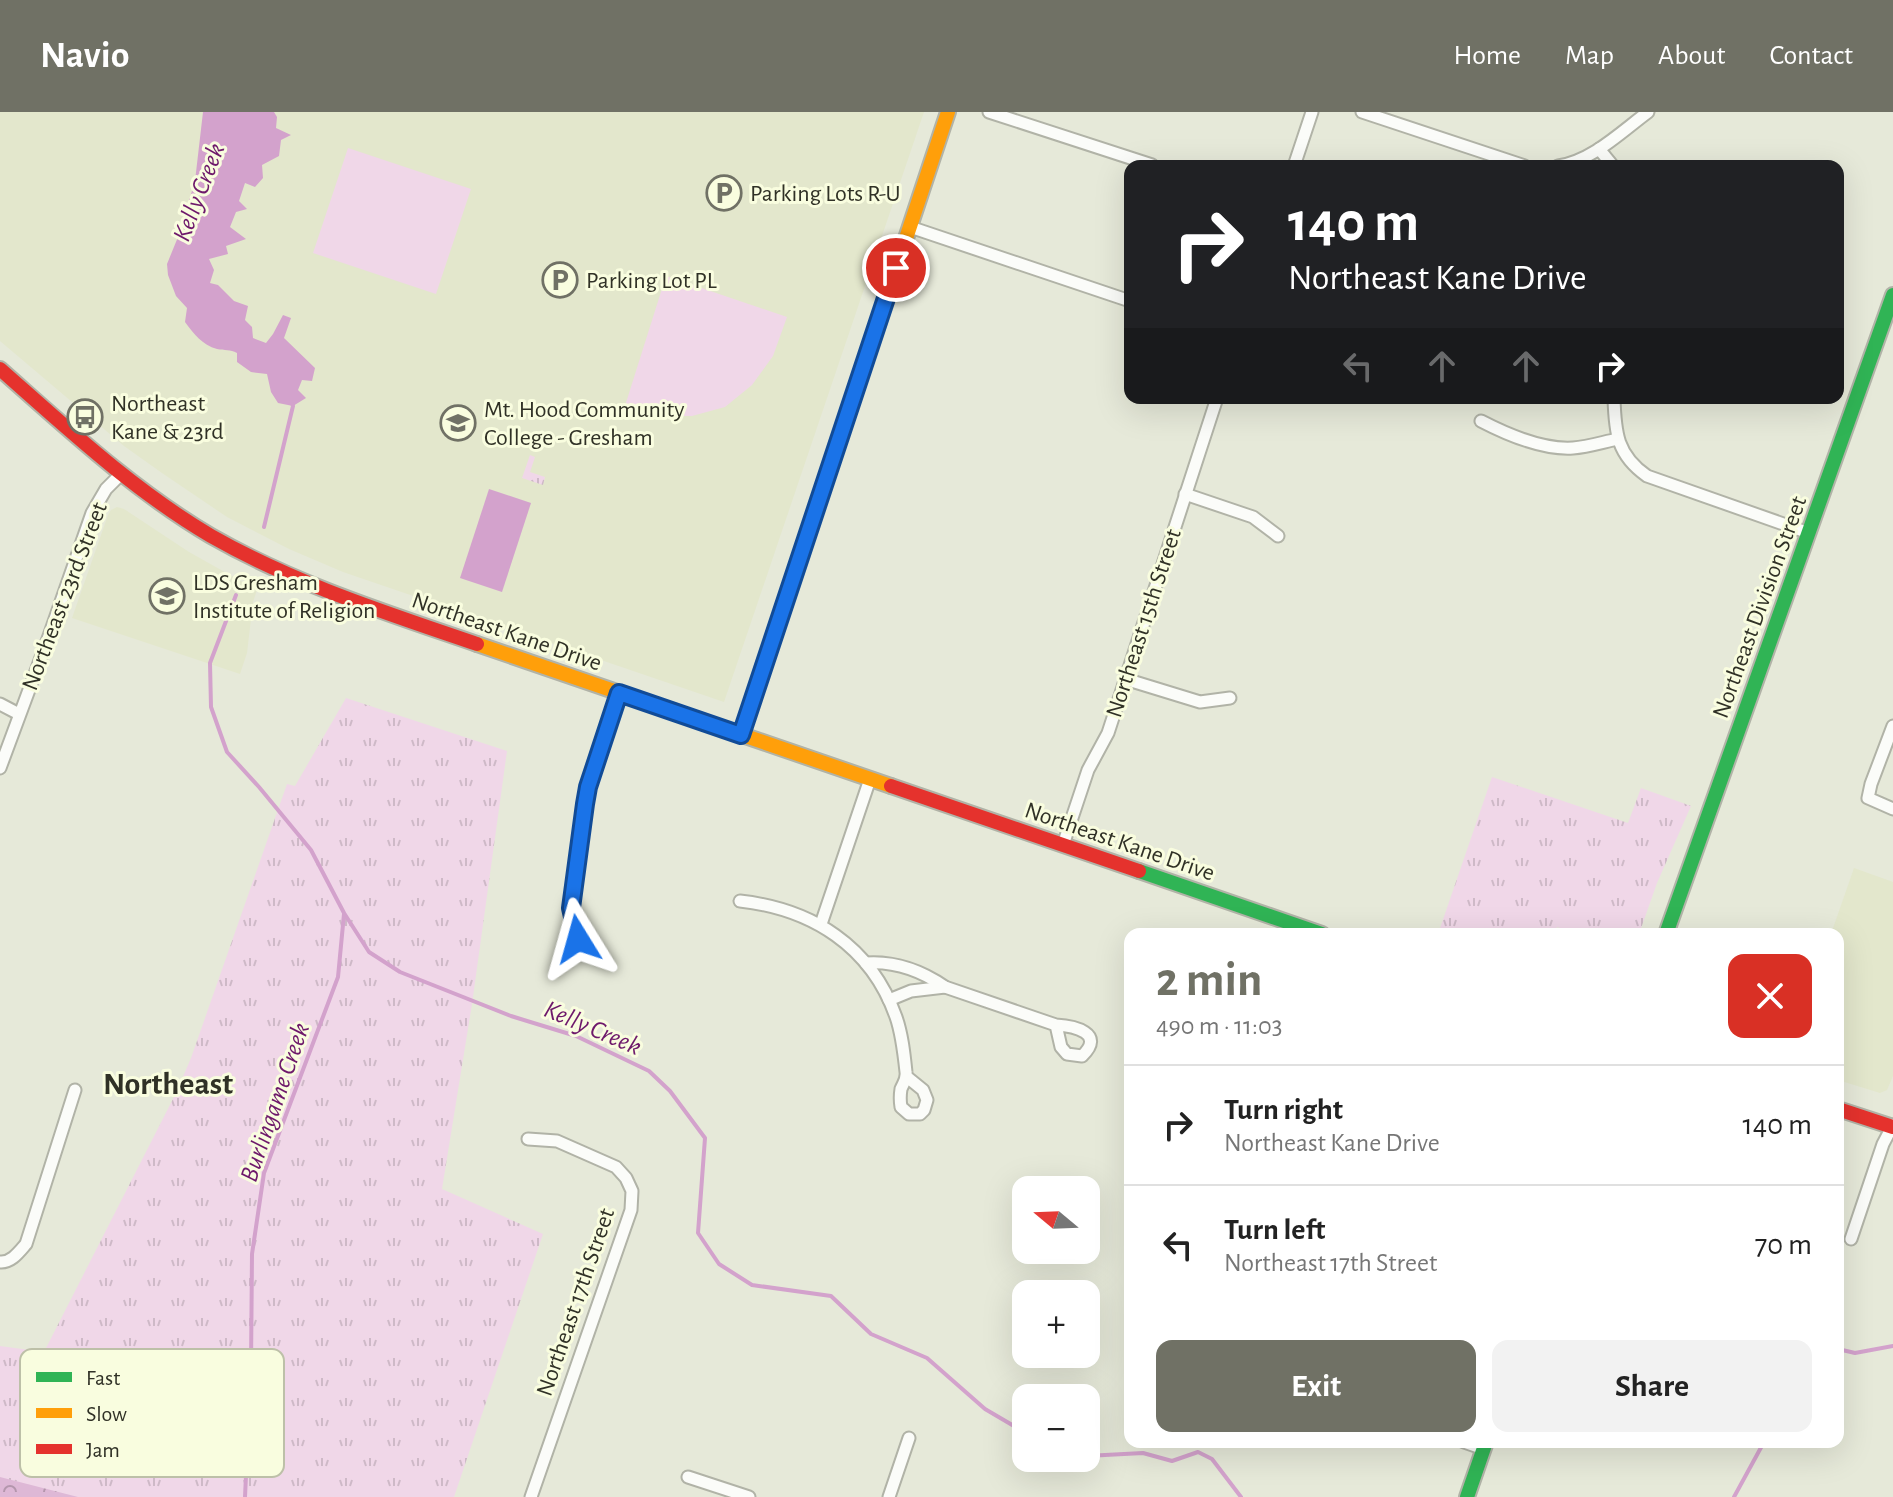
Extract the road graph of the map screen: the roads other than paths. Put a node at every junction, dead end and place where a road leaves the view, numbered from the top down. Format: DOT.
graph roads {
  1 [pos="948,112"];
  2 [pos="989,112"];
  3 [pos="1312,112"];
  4 [pos="1362,112"];
  5 [pos="1648,112"];
  6 [pos="1599,149"];
  7 [pos="1137,160"];
  8 [pos="1296,160"];
  9 [pos="1507,160"];
  10 [pos="1579,160"];
  11 [pos="1608,160"];
  12 [pos="910,227"];
  13 [pos="1893,295"];
  14 [pos="1124,299"];
  15 [pos="0,369"];
  16 [pos="1215,404"];
  17 [pos="1614,404"];
  18 [pos="1481,421"];
  19 [pos="1618,439"];
  20 [pos="121,474"];
  21 [pos="1185,494"];
  22 [pos="1809,533"];
  23 [pos="1278,536"];
  24 [pos="1125,679"];
  25 [pos="619,693"];
  26 [pos="1230,698"];
  27 [pos="0,704"];
  28 [pos="19,714"];
  29 [pos="1893,726"];
  30 [pos="741,735"];
  31 [pos="0,768"];
  32 [pos="870,779"];
  33 [pos="1893,809"];
  34 [pos="1063,845"];
  35 [pos="740,901"];
  36 [pos="821,924"];
  37 [pos="1282,928"];
  38 [pos="1668,928"];
  39 [pos="578,939"];
  40 [pos="866,963"];
  41 [pos="945,987"];
  42 [pos="889,1000"];
  43 [pos="1056,1025"];
  44 [pos="907,1077"];
  45 [pos="75,1090"];
  46 [pos="1844,1111"];
  47 [pos="1893,1126"];
  48 [pos="528,1139"];
  49 [pos="1851,1239"];
  50 [pos="0,1262"];
  51 [pos="909,1438"];
  52 [pos="1484,1448"];
  53 [pos="688,1477"];
  54 [pos="531,1497"];
  55 [pos="749,1497"];
  56 [pos="889,1497"];
  57 [pos="1467,1497"];
  1 -- 12 [label="main road"];
  2 -- 7 [label="street"];
  3 -- 8 [label="street"];
  4 -- 9 [label="street"];
  5 -- 6 [label="street"];
  6 -- 10 [label="street"];
  6 -- 11 [label="street"];
  12 -- 14 [label="street"];
  12 -- 30 [label="main road"];
  13 -- 22 [label="main road, Northeast Division Street"];
  15 -- 20 [label="main road, Northeast Kane Drive"];
  16 -- 21 [label="street, Northeast 15th Street"];
  17 -- 19 [label="street"];
  18 -- 19 [label="street"];
  19 -- 22 [label="street"];
  20 -- 25 [label="main road, Northeast Kane Drive"];
  20 -- 28 [label="street, Northeast 23rd Street"];
  21 -- 23 [label="street"];
  21 -- 24 [label="street, Northeast 15th Street"];
  22 -- 38 [label="main road, Northeast Division Street"];
  24 -- 26 [label="street"];
  24 -- 34 [label="street, Northeast 15th Street"];
  25 -- 30 [label="main road, Northeast Kane Drive"];
  25 -- 39 [label="street"];
  27 -- 28 [label="street"];
  28 -- 31 [label="street, Northeast 23rd Street"];
  29 -- 33 [label="street"];
  30 -- 32 [label="main road, Northeast Kane Drive"];
  32 -- 34 [label="main road, Northeast Kane Drive"];
  32 -- 36 [label="street"];
  34 -- 37 [label="main road, Northeast Kane Drive"];
  35 -- 36 [label="street"];
  36 -- 40 [label="street"];
  40 -- 41 [label="street"];
  40 -- 42 [label="street"];
  41 -- 42 [label="street"];
  41 -- 43 [label="street"];
  42 -- 44 [label="street"];
  45 -- 50 [label="street"];
  46 -- 47 [label="main road"];
  47 -- 49 [label="street"];
  48 -- 54 [label="street, Northeast 17th Street"];
  51 -- 56 [label="street"];
  52 -- 57 [label="main road"];
  53 -- 55 [label="street"];
}
